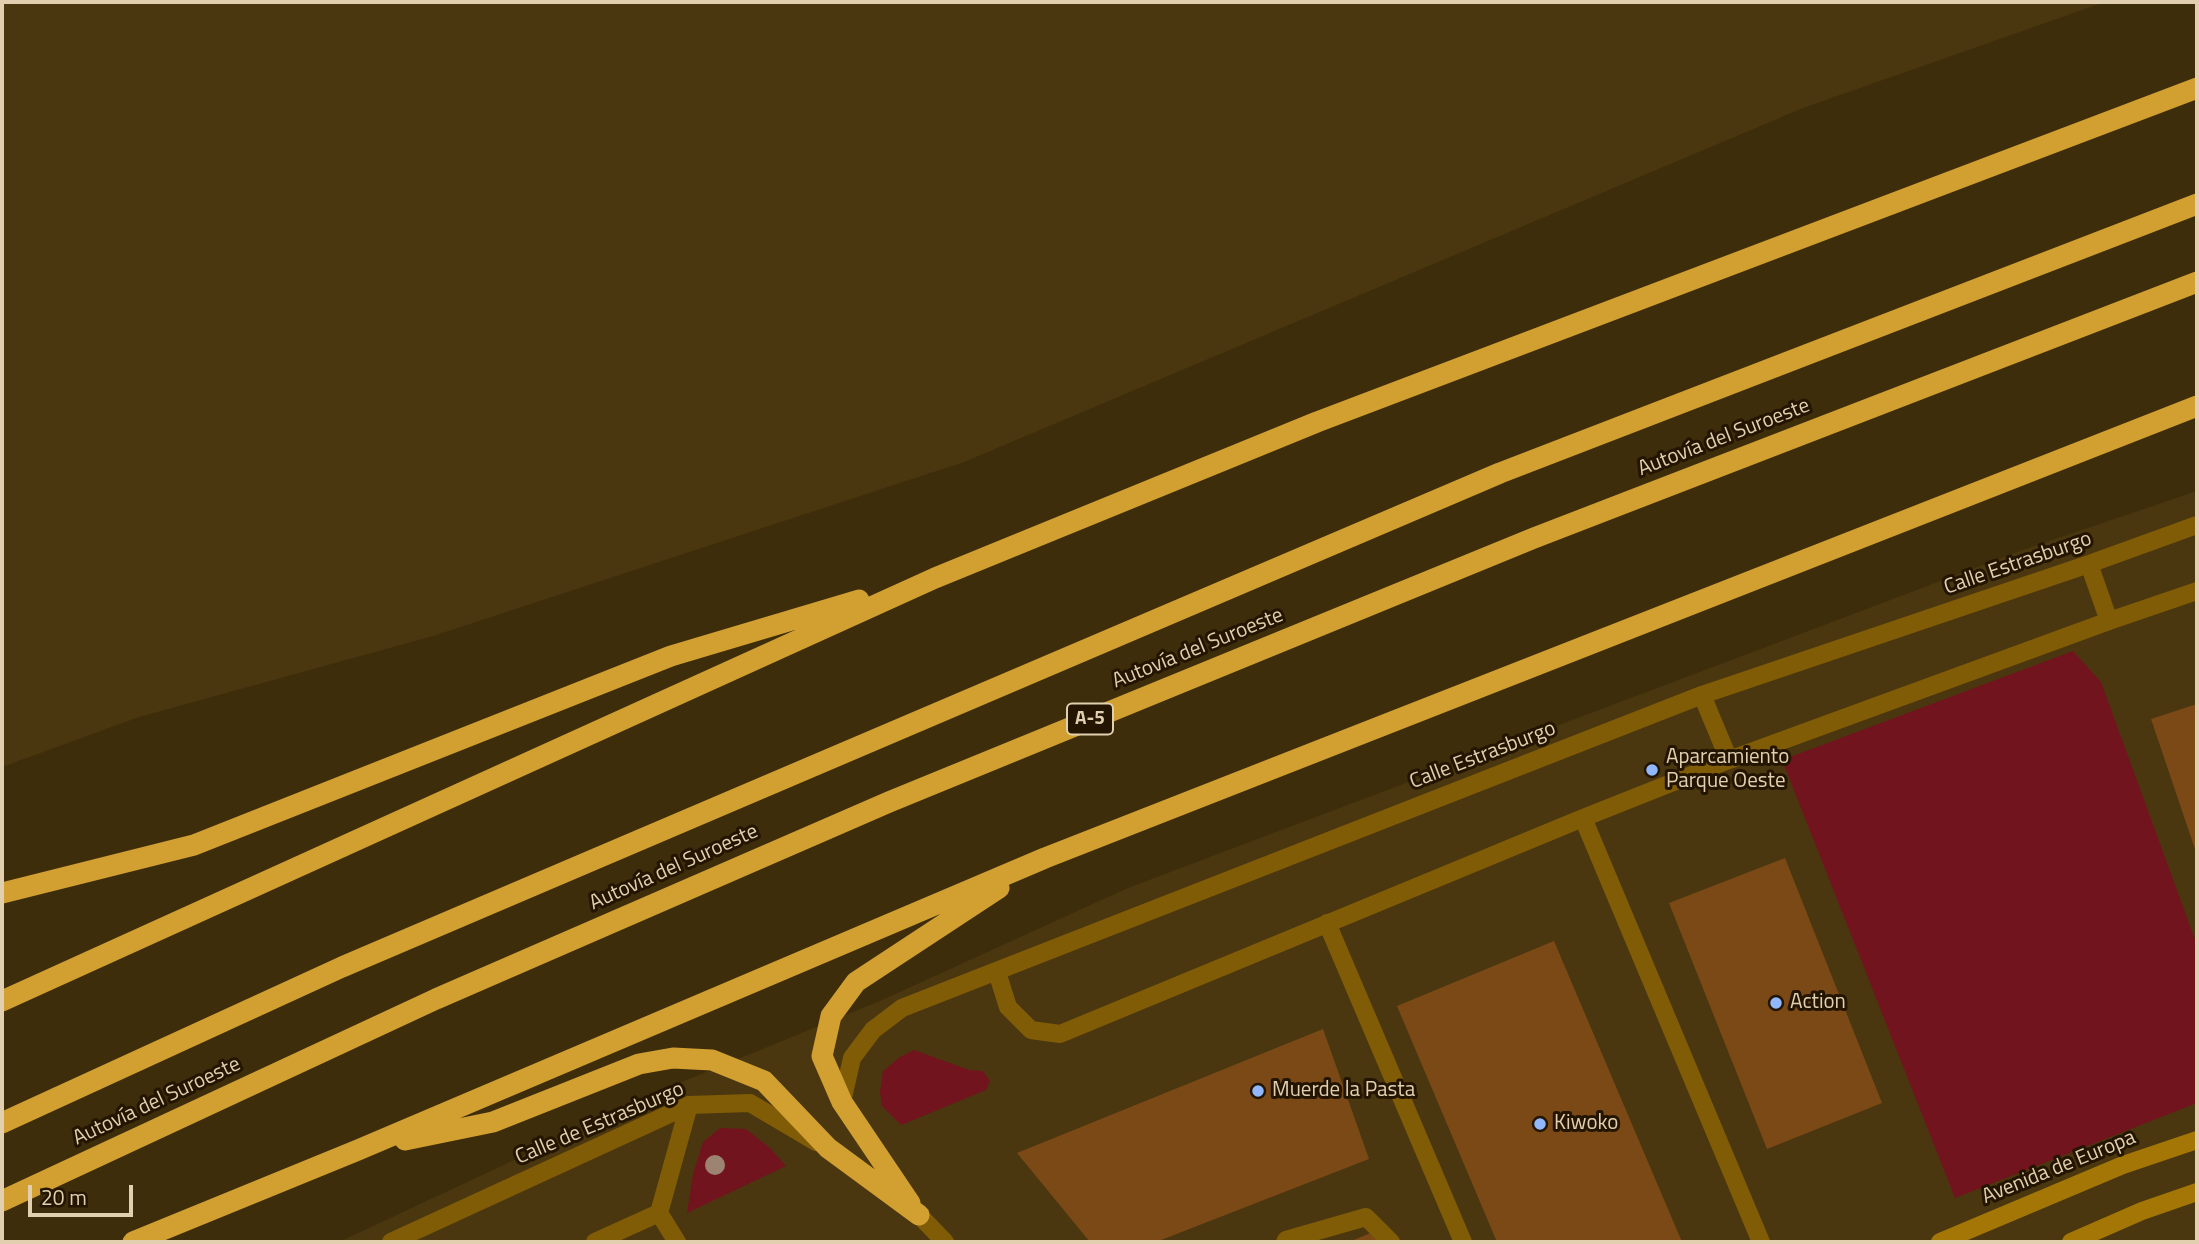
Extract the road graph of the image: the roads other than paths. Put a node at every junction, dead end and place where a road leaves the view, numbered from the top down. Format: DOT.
graph roads {
  1 [pos="2197,88"];
  2 [pos="2197,204"];
  3 [pos="2197,282"];
  4 [pos="2197,406"];
  5 [pos="2197,525"];
  6 [pos="2089,564"];
  7 [pos="935,578"];
  8 [pos="2197,592"];
  9 [pos="2109,621"];
  10 [pos="1702,695"];
  11 [pos="1729,760"];
  12 [pos="1583,818"];
  13 [pos="1045,858"];
  14 [pos="2,892"];
  15 [pos="1327,923"];
  16 [pos="997,972"];
  17 [pos="2,1001"];
  18 [pos="842,1102"];
  19 [pos="689,1105"];
  20 [pos="2,1123"];
  21 [pos="2197,1140"];
  22 [pos="828,1148"];
  23 [pos="358,1150"];
  24 [pos="2197,1192"];
  25 [pos="2,1201"];
  26 [pos="659,1213"];
  27 [pos="919,1216"];
  28 [pos="133,1242"];
  29 [pos="391,1242"];
  30 [pos="595,1242"];
  31 [pos="677,1242"];
  32 [pos="945,1242"];
  33 [pos="1285,1242"];
  34 [pos="1391,1242"];
  35 [pos="1463,1242"];
  36 [pos="1761,1242"];
  37 [pos="1940,1242"];
  38 [pos="2071,1242"];
  1 -- 7 [label="highway"];
  2 -- 20 [label="highway, Autovía del Suroeste"];
  3 -- 25 [label="highway, Autovía del Suroeste / A-5"];
  4 -- 13 [label="highway"];
  5 -- 6 [label="street, Calle Estrasburgo"];
  6 -- 9 [label="street"];
  6 -- 10 [label="street, Calle Estrasburgo"];
  7 -- 14 [label="highway"];
  7 -- 17 [label="highway"];
  8 -- 9 [label="street"];
  9 -- 11 [label="street"];
  10 -- 11 [label="street"];
  10 -- 16 [label="street, Calle Estrasburgo"];
  11 -- 12 [label="street"];
  12 -- 15 [label="street"];
  12 -- 36 [label="street"];
  13 -- 18 [label="highway"];
  13 -- 23 [label="highway"];
  15 -- 16 [label="street"];
  15 -- 35 [label="street"];
  16 -- 18 [label="street, Calle Estrasburgo"];
  18 -- 27 [label="highway"];
  19 -- 22 [label="street, Calle de Estrasburgo"];
  19 -- 26 [label="street"];
  19 -- 29 [label="street, Calle de Estrasburgo"];
  21 -- 37 [label="street, Avenida de Europa"];
  22 -- 23 [label="highway"];
  22 -- 27 [label="highway"];
  23 -- 28 [label="highway"];
  24 -- 38 [label="street"];
  26 -- 30 [label="street"];
  26 -- 31 [label="street"];
  27 -- 32 [label="street"];
  33 -- 34 [label="street"];
}
